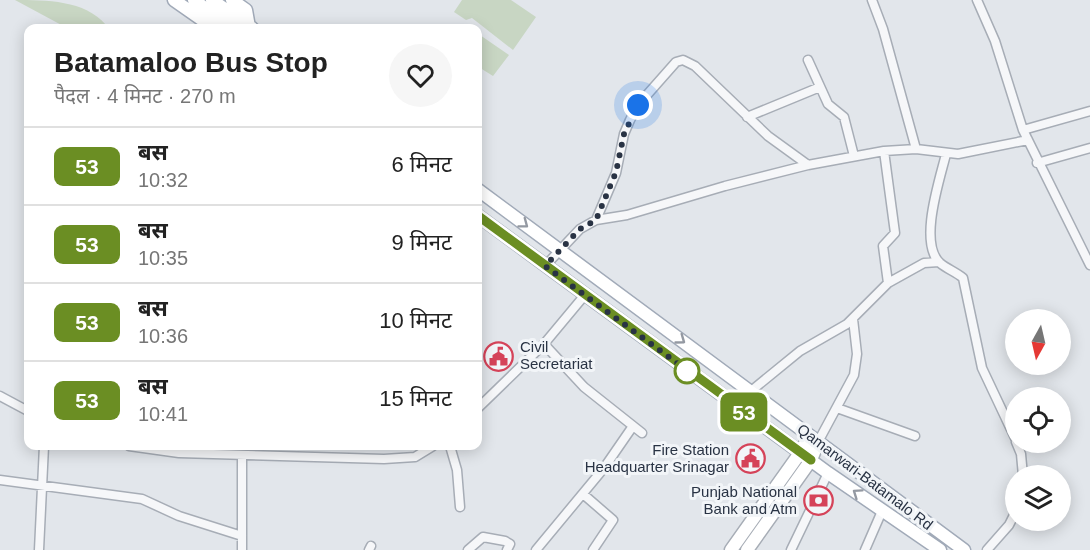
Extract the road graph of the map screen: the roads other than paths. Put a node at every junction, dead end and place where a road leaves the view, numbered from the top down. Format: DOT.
graph roads {
  1 [pos="174,0"];
  2 [pos="194,0"];
  3 [pos="212,0"];
  4 [pos="872,0"];
  5 [pos="977,0"];
  6 [pos="227,19"];
  7 [pos="250,24"];
  8 [pos="808,60"];
  9 [pos="820,87"];
  10 [pos="1090,111"];
  11 [pos="747,117"];
  12 [pos="1023,130"];
  13 [pos="1028,140"];
  14 [pos="1090,148"];
  15 [pos="916,149"];
  16 [pos="884,151"];
  17 [pos="946,154"];
  18 [pos="854,156"];
  19 [pos="1038,163"];
  20 [pos="808,165"];
  21 [pos="482,193"];
  22 [pos="482,219"];
  23 [pos="596,220"];
  24 [pos="558,250"];
  25 [pos="939,262"];
  26 [pos="1090,265"];
  27 [pos="545,266"];
  28 [pos="888,283"];
  29 [pos="584,296"];
  30 [pos="853,319"];
  31 [pos="544,344"];
  32 [pos="751,391"];
  33 [pos="0,396"];
  34 [pos="482,404"];
  35 [pos="837,408"];
  36 [pos="24,409"];
  37 [pos="1005,419"];
  38 [pos="633,426"];
  39 [pos="642,433"];
  40 [pos="915,436"];
  41 [pos="813,439"];
  42 [pos="44,450"];
  43 [pos="185,450"];
  44 [pos="428,450"];
  45 [pos="451,450"];
  46 [pos="800,453"];
  47 [pos="242,457"];
  48 [pos="811,460"];
  49 [pos="828,473"];
  50 [pos="0,480"];
  51 [pos="41,487"];
  52 [pos="583,494"];
  53 [pos="459,507"];
  54 [pos="882,511"];
  55 [pos="1005,530"];
  56 [pos="242,536"];
  57 [pos="39,550"];
  58 [pos="242,550"];
  59 [pos="468,550"];
  60 [pos="507,550"];
  61 [pos="536,550"];
  62 [pos="593,550"];
  63 [pos="731,550"];
  64 [pos="747,550"];
  65 [pos="791,550"];
  66 [pos="865,550"];
  67 [pos="940,550"];
  68 [pos="964,550"];
  69 [pos="987,550"];
  1 -- 6 [label="main road"];
  2 -- 6 [label="main road"];
  3 -- 6 [label="main road"];
  4 -- 15 [label="street"];
  5 -- 12 [label="street"];
  6 -- 7 [label="main road"];
  8 -- 9 [label="street"];
  9 -- 11 [label="street"];
  9 -- 18 [label="street"];
  10 -- 12 [label="street"];
  11 -- 20 [label="street"];
  11 -- 23 [label="street"];
  12 -- 13 [label="street"];
  13 -- 17 [label="street"];
  13 -- 19 [label="street"];
  14 -- 19 [label="street"];
  15 -- 16 [label="street"];
  15 -- 17 [label="street"];
  16 -- 18 [label="street"];
  16 -- 28 [label="street"];
  17 -- 25 [label="street"];
  18 -- 20 [label="street"];
  19 -- 26 [label="street"];
  20 -- 23 [label="street"];
  21 -- 24 [label="main road, Qamarwari-Batamalo Rd, one-way"];
  22 -- 27 [label="main road, Qamarwari-Batamalo Rd"];
  23 -- 24 [label="street"];
  24 -- 27 [label="street"];
  24 -- 32 [label="main road, Qamarwari-Batamalo Rd, one-way"];
  25 -- 28 [label="street"];
  25 -- 37 [label="street"];
  27 -- 29 [label="main road, Qamarwari-Batamalo Rd"];
  28 -- 30 [label="street"];
  29 -- 31 [label="street"];
  29 -- 46 [label="main road, Qamarwari-Batamalo Rd"];
  30 -- 32 [label="street"];
  30 -- 35 [label="street"];
  31 -- 34 [label="street"];
  31 -- 38 [label="street"];
  32 -- 41 [label="main road, Qamarwari-Batamalo Rd"];
  33 -- 36 [label="street"];
  35 -- 40 [label="street"];
  35 -- 41 [label="street"];
  38 -- 39 [label="street"];
  38 -- 52 [label="street"];
  41 -- 46 [label="main road"];
  41 -- 48 [label="main road"];
  41 -- 68 [label="main road, Qamarwari-Batamalo Rd"];
  42 -- 51 [label="street"];
  43 -- 47 [label="street"];
  44 -- 47 [label="street"];
  45 -- 53 [label="street"];
  46 -- 48 [label="main road, Qamarwari-Batamalo Rd"];
  46 -- 63 [label="main road"];
  47 -- 56 [label="street"];
  48 -- 49 [label="main road, Qamarwari-Batamalo Rd"];
  48 -- 64 [label="main road"];
  54 -- 49 [label="main road, Qamarwari-Batamalo Rd, one-way"];
  49 -- 65 [label="street"];
  50 -- 51 [label="street"];
  51 -- 56 [label="street"];
  51 -- 57 [label="street"];
  52 -- 61 [label="street"];
  52 -- 62 [label="street"];
  54 -- 66 [label="street"];
  54 -- 67 [label="main road, Qamarwari-Batamalo Rd"];
  55 -- 69 [label="street"];
  56 -- 58 [label="street"];
  59 -- 60 [label="street"];
}
